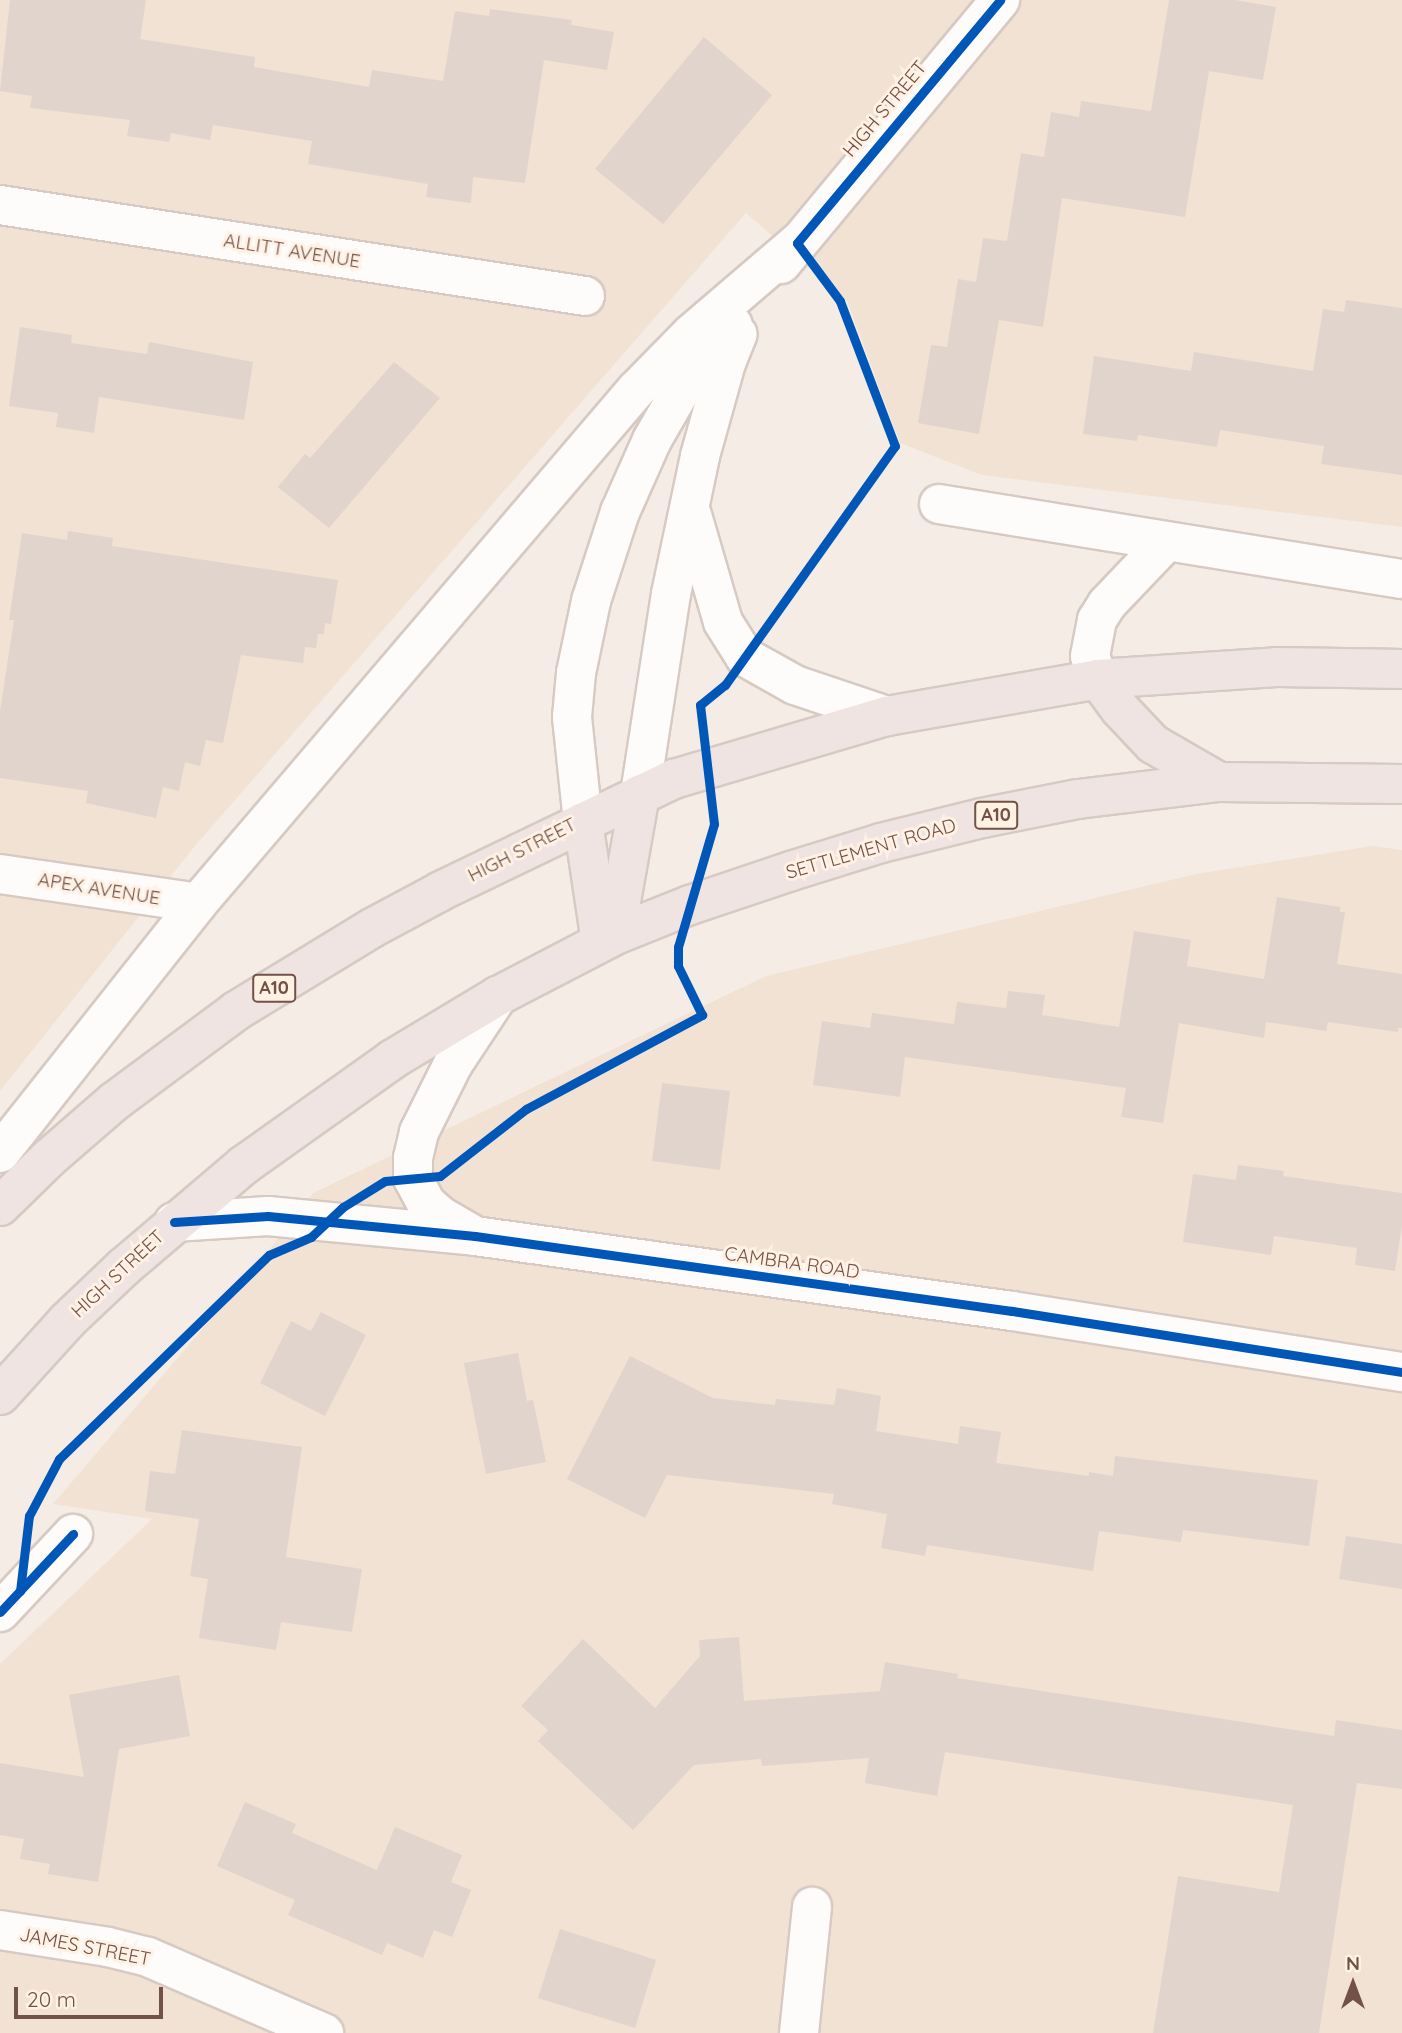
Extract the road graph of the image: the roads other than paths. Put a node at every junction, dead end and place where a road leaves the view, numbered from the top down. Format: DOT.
graph roads {
  1 [pos="1000,0"];
  2 [pos="0,205"];
  3 [pos="797,243"];
  4 [pos="585,296"];
  5 [pos="755,300"];
  6 [pos="939,504"];
  7 [pos="690,509"];
  8 [pos="1165,543"];
  9 [pos="1402,579"];
  10 [pos="1402,669"];
  11 [pos="1098,679"];
  12 [pos="887,716"];
  13 [pos="1219,782"];
  14 [pos="1402,784"];
  15 [pos="640,794"];
  16 [pos="583,822"];
  17 [pos="0,874"];
  18 [pos="198,903"];
  19 [pos="608,938"];
  20 [pos="498,996"];
  21 [pos="0,1153"];
  22 [pos="0,1206"];
  23 [pos="174,1222"];
  24 [pos="475,1236"];
  25 [pos="1402,1372"];
  26 [pos="0,1395"];
  27 [pos="73,1534"];
  28 [pos="0,1612"];
  29 [pos="812,1907"];
  30 [pos="0,1930"];
  31 [pos="324,2033"];
  32 [pos="799,2033"];
  1 -- 3 [label="street, HIGH STREET"];
  2 -- 4 [label="street, ALLITT AVENUE"];
  3 -- 5 [label="street, HIGH STREET"];
  3 -- 18 [label="street, HIGH STREET"];
  5 -- 7 [label="street, HIGH STREET"];
  5 -- 16 [label="street, HIGH STREET"];
  6 -- 8 [label="street"];
  7 -- 12 [label="street"];
  7 -- 15 [label="street, HIGH STREET"];
  8 -- 9 [label="street"];
  8 -- 11 [label="street"];
  10 -- 11 [label="highway, A10"];
  11 -- 12 [label="highway, A10"];
  11 -- 13 [label="highway"];
  12 -- 15 [label="highway, A10"];
  13 -- 14 [label="highway, SETTLEMENT ROAD / A10"];
  13 -- 19 [label="highway, SETTLEMENT ROAD / A10"];
  15 -- 16 [label="highway, A10"];
  15 -- 19 [label="highway"];
  16 -- 19 [label="highway"];
  16 -- 22 [label="highway, HIGH STREET / A10"];
  17 -- 18 [label="street, APEX AVENUE"];
  18 -- 21 [label="street, HIGH STREET"];
  19 -- 20 [label="highway, HIGH STREET / A10"];
  20 -- 23 [label="highway, HIGH STREET / A10"];
  20 -- 24 [label="street, CAMBRA ROAD"];
  23 -- 24 [label="street, CAMBRA ROAD"];
  23 -- 26 [label="highway, HIGH STREET / A10"];
  24 -- 25 [label="street, CAMBRA ROAD"];
  27 -- 28 [label="street"];
  29 -- 32 [label="street"];
  30 -- 31 [label="street, JAMES STREET"];
}
